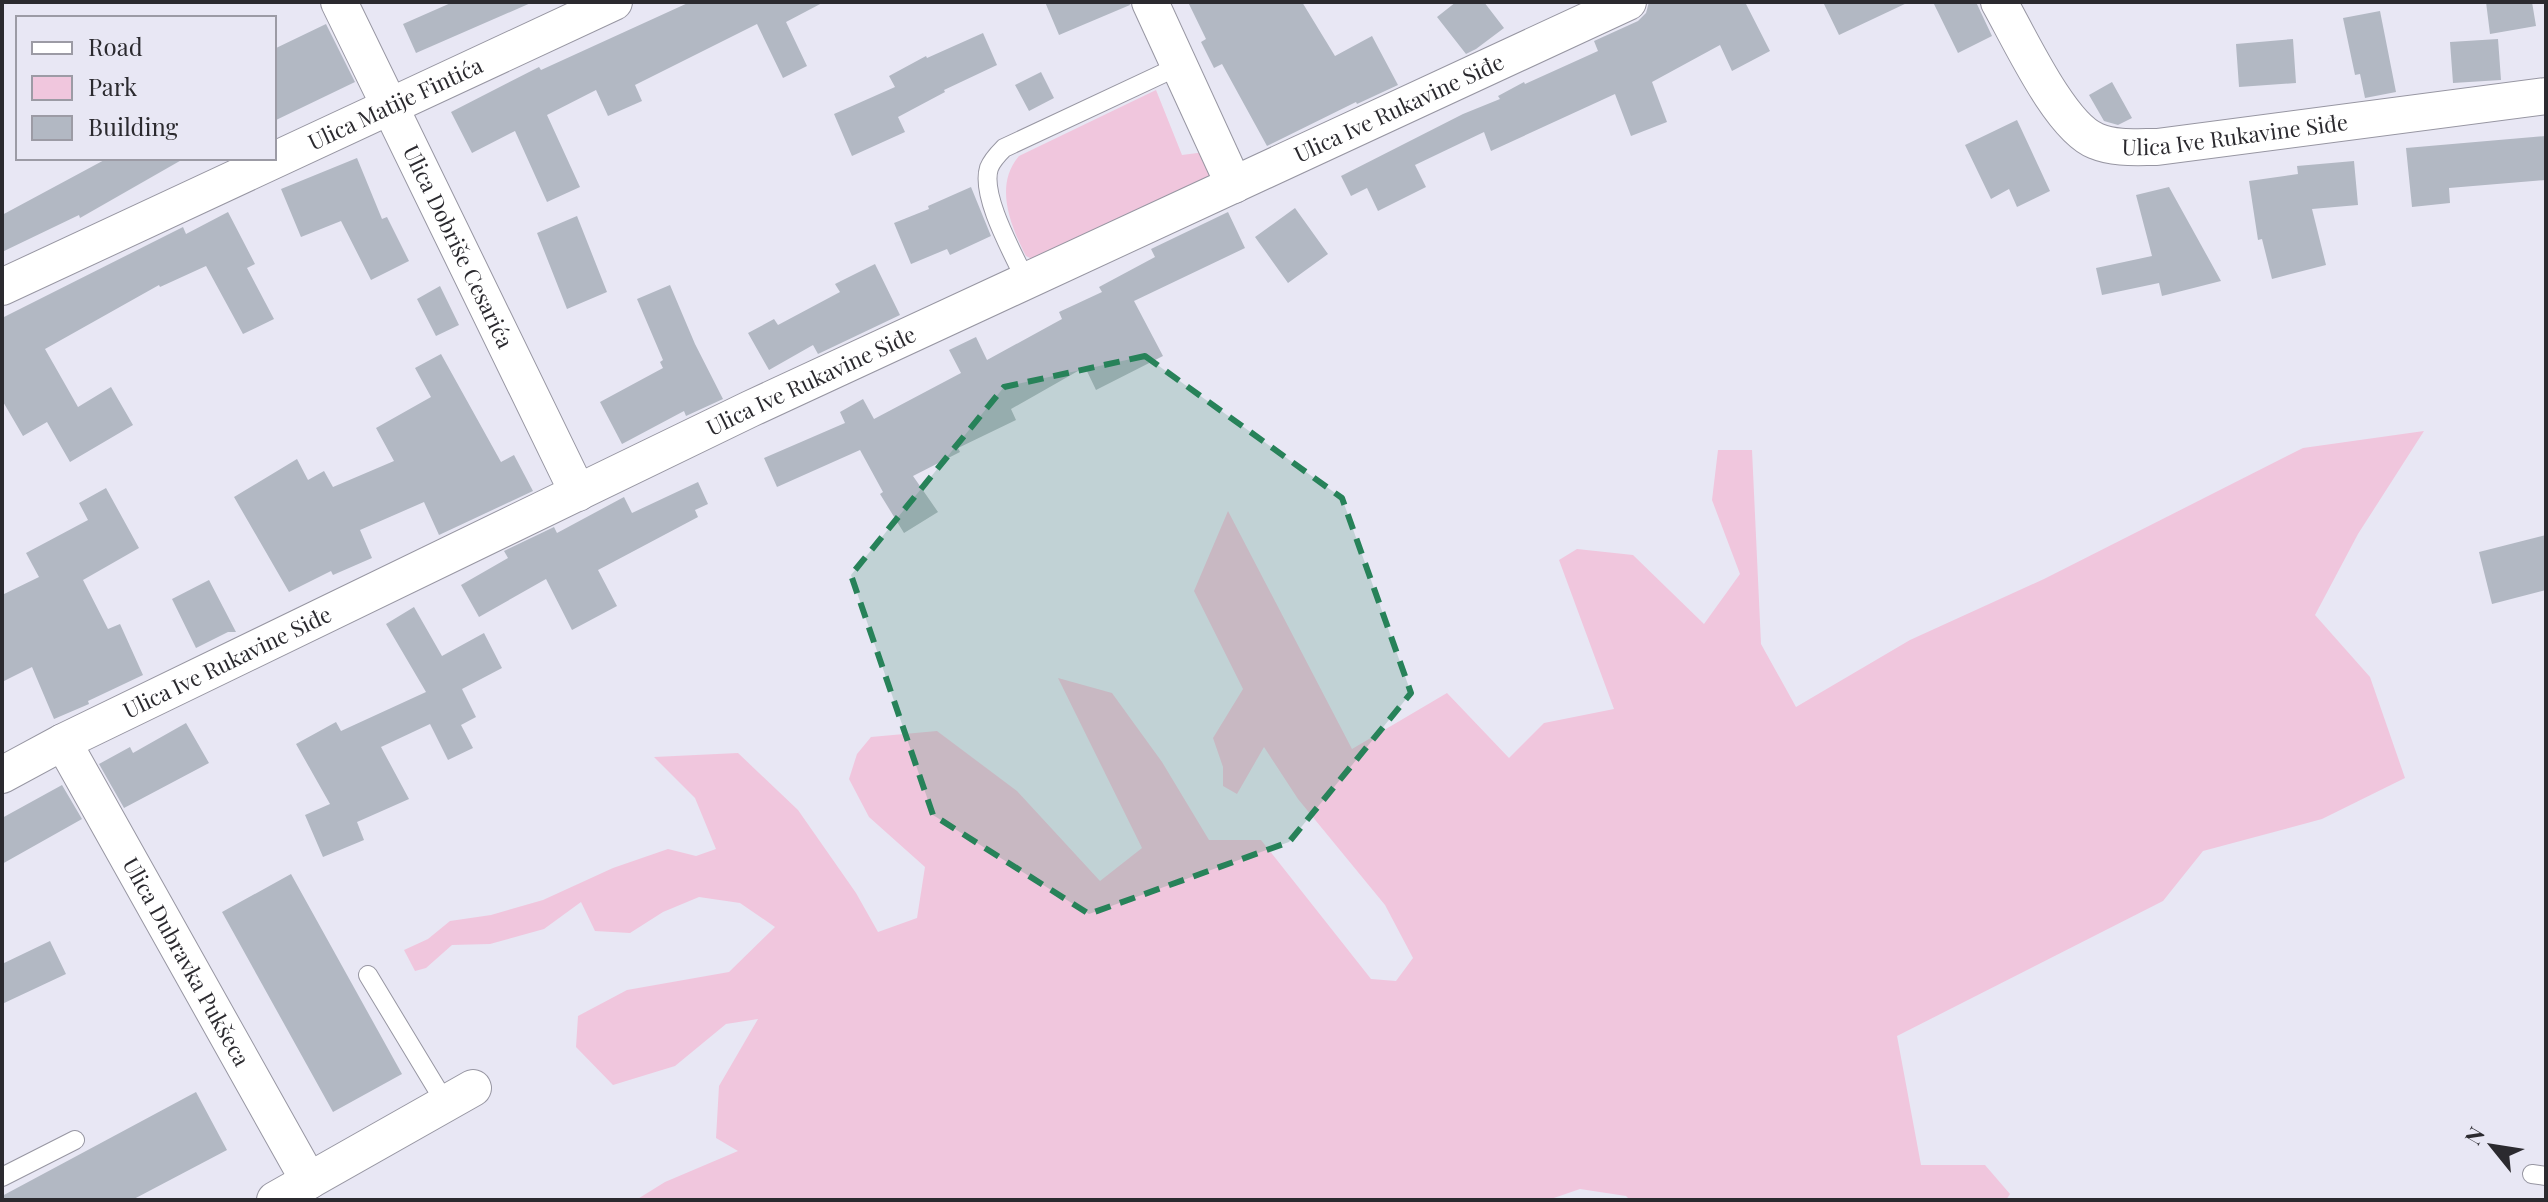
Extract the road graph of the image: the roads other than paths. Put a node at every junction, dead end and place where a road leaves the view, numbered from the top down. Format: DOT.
graph roads {
  1 [pos="339,2"];
  2 [pos="614,2"];
  3 [pos="1150,2"];
  4 [pos="1628,2"];
  5 [pos="1999,2"];
  6 [pos="1179,66"];
  7 [pos="2546,96"];
  8 [pos="390,108"];
  9 [pos="1234,185"];
  10 [pos="1026,281"];
  11 [pos="2,287"];
  12 [pos="578,493"];
  13 [pos="63,742"];
  14 [pos="2,775"];
  15 [pos="368,975"];
  16 [pos="460,1096"];
  17 [pos="75,1140"];
  18 [pos="2,1177"];
  19 [pos="309,1181"];
  20 [pos="275,1200"];
  1 -- 8 [label="street, Ulica Dobriše Cesarića"];
  2 -- 8 [label="street, Ulica Matije Fintića"];
  3 -- 6 [label="street"];
  4 -- 9 [label="street, Ulica Ive Rukavine Siđe"];
  5 -- 7 [label="street, Ulica Ive Rukavine Siđe"];
  6 -- 9 [label="street"];
  6 -- 10 [label="lane"];
  8 -- 11 [label="street, Ulica Matije Fintića"];
  8 -- 12 [label="street, Ulica Dobriše Cesarića"];
  9 -- 10 [label="street, Ulica Ive Rukavine Siđe"];
  10 -- 12 [label="street, Ulica Ive Rukavine Siđe"];
  12 -- 13 [label="street, Ulica Ive Rukavine Siđe"];
  13 -- 14 [label="street, Ulica Ive Rukavine Siđe"];
  13 -- 19 [label="street, Ulica Dubravka Pukšeca"];
  15 -- 16 [label="lane"];
  16 -- 19 [label="street"];
  17 -- 18 [label="lane"];
  19 -- 20 [label="street"];
}
